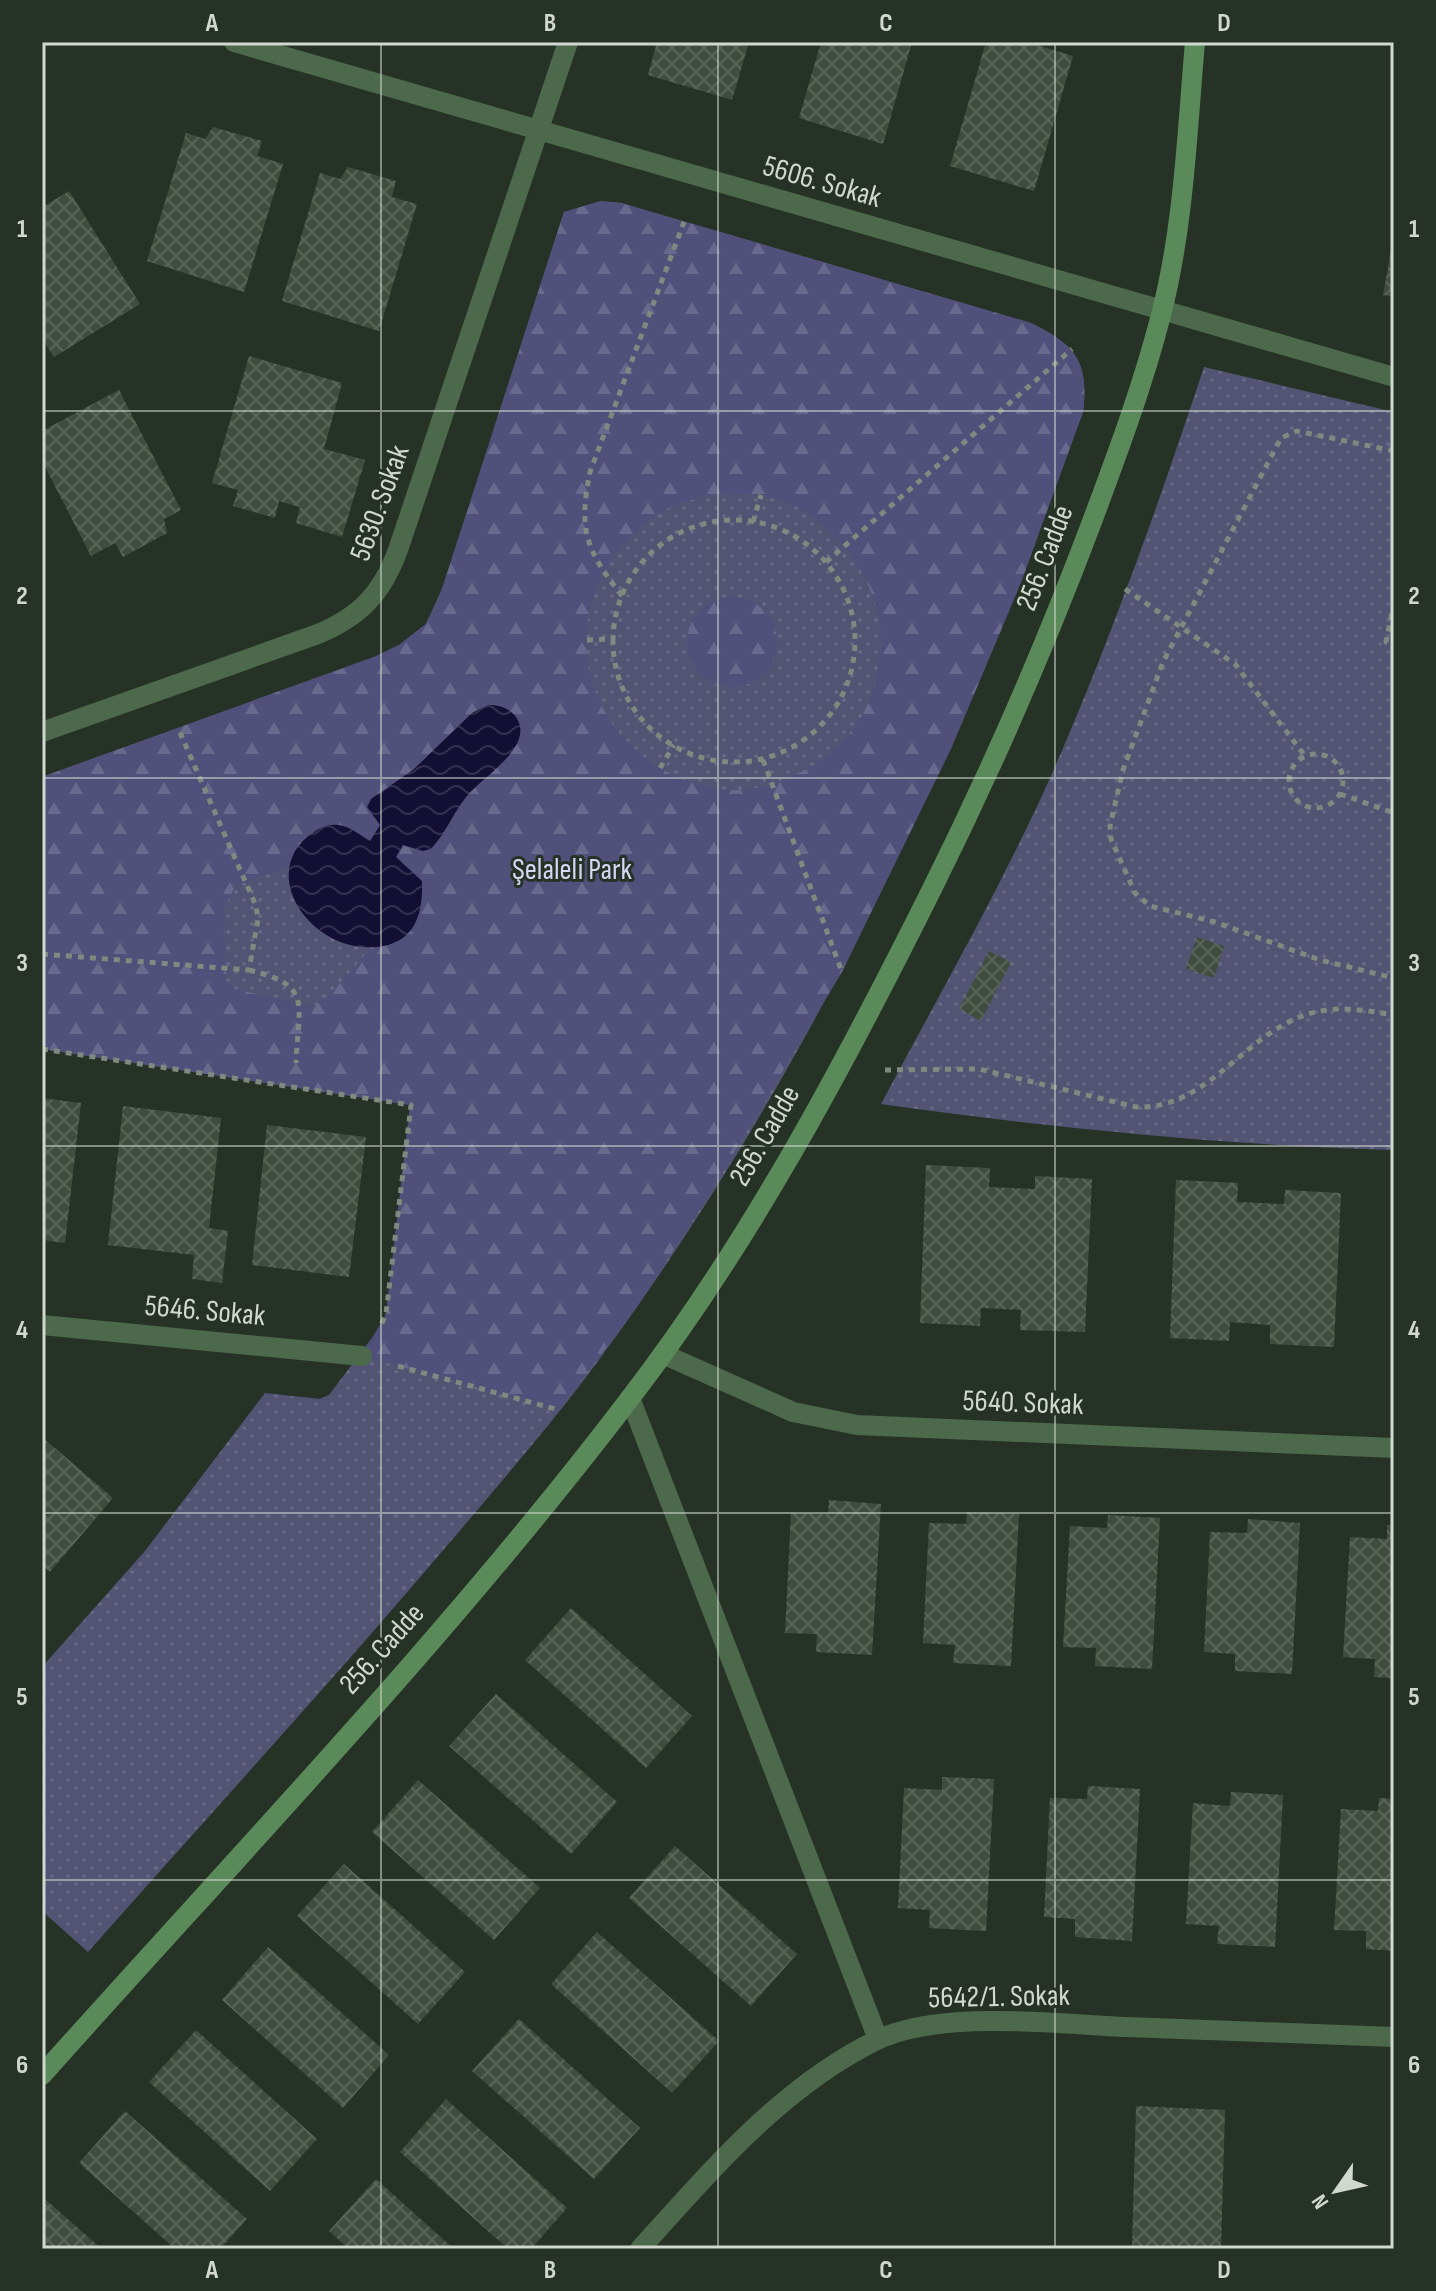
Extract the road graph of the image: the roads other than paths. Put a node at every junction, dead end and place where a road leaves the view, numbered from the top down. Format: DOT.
graph roads {
  1 [pos="234,42"];
  2 [pos="568,42"];
  3 [pos="1195,42"];
  4 [pos="537,130"];
  5 [pos="1162,313"];
  6 [pos="1394,377"];
  7 [pos="42,732"];
  8 [pos="42,1325"];
  9 [pos="663,1354"];
  10 [pos="362,1356"];
  11 [pos="630,1398"];
  12 [pos="1394,1448"];
  13 [pos="1394,2037"];
  14 [pos="878,2039"];
  15 [pos="42,2075"];
  16 [pos="640,2249"];
  1 -- 4 [label="street, 5606. Sokak"];
  2 -- 4 [label="street, 5630. Sokak"];
  3 -- 5 [label="street, 256. Cadde"];
  4 -- 5 [label="street, 5606. Sokak"];
  4 -- 7 [label="street, 5630. Sokak"];
  5 -- 6 [label="street, 5606. Sokak"];
  5 -- 9 [label="street, 256. Cadde"];
  8 -- 10 [label="street, 5646. Sokak"];
  9 -- 11 [label="street, 256. Cadde"];
  9 -- 12 [label="street, 5640. Sokak"];
  11 -- 14 [label="street"];
  11 -- 15 [label="street, 256. Cadde"];
  13 -- 14 [label="street, 5642/1. Sokak"];
  14 -- 16 [label="street, 5642/1. Sokak"];
}
